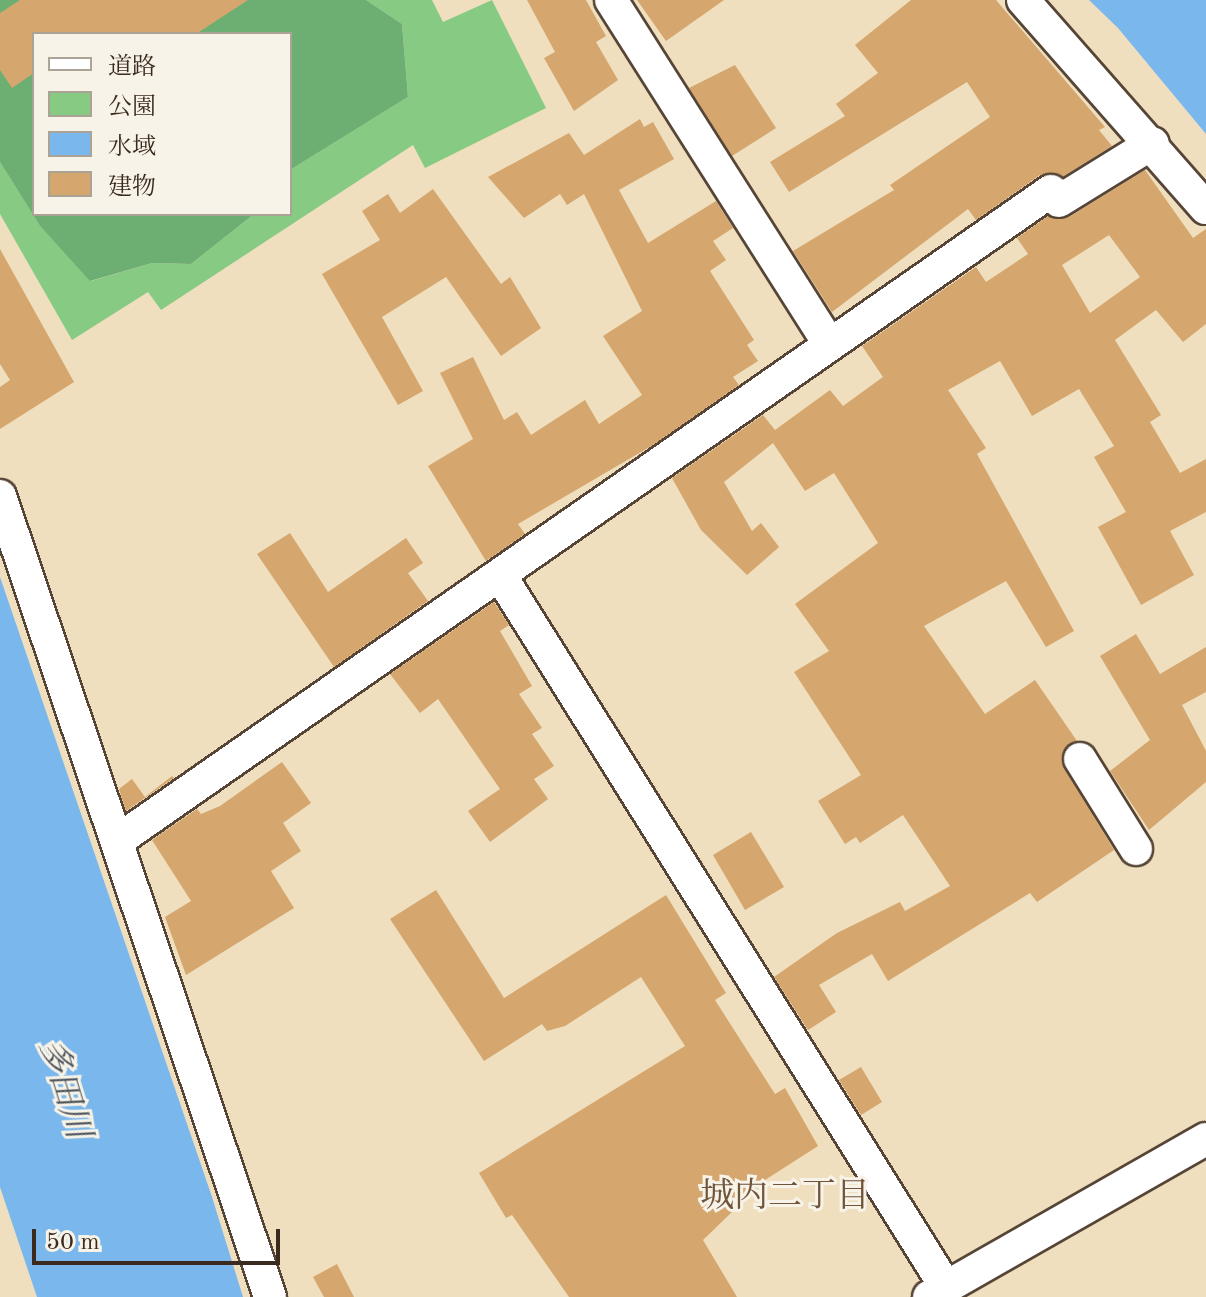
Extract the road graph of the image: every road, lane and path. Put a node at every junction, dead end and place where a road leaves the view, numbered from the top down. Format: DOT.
graph roads {
  1 [pos="611,0"];
  2 [pos="1023,0"];
  3 [pos="1153,143"];
  4 [pos="1206,208"];
  5 [pos="829,344"];
  6 [pos="0,496"];
  7 [pos="500,575"];
  8 [pos="1080,759"];
  9 [pos="117,841"];
  10 [pos="1136,849"];
  11 [pos="1206,1139"];
  12 [pos="938,1292"];
  13 [pos="270,1297"];
  1 -- 5 [label="street"];
  2 -- 3 [label="street"];
  3 -- 4 [label="street"];
  3 -- 5 [label="street"];
  5 -- 7 [label="street"];
  6 -- 9 [label="street"];
  7 -- 9 [label="street"];
  7 -- 12 [label="street"];
  8 -- 10 [label="street"];
  9 -- 13 [label="street"];
  11 -- 12 [label="street"];
}
